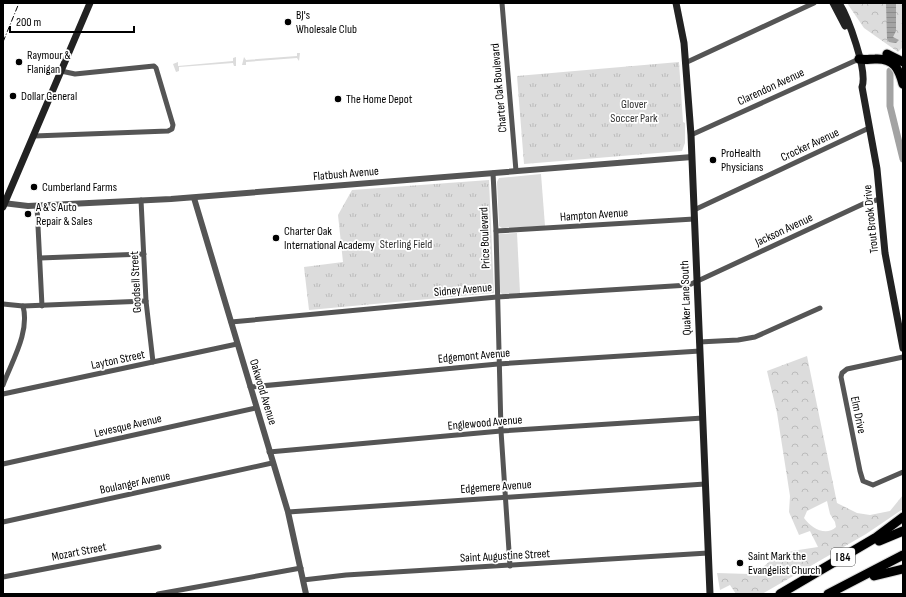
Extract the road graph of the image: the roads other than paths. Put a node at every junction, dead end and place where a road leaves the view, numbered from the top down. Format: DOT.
graph roads {
  1 [pos="90,3"];
  2 [pos="502,3"];
  3 [pos="676,3"];
  4 [pos="814,3"];
  5 [pos="833,3"];
  6 [pos="839,3"];
  7 [pos="857,60"];
  8 [pos="903,62"];
  9 [pos="685,63"];
  10 [pos="61,71"];
  11 [pos="903,84"];
  12 [pos="869,128"];
  13 [pos="34,136"];
  14 [pos="691,136"];
  15 [pos="692,157"];
  16 [pos="516,171"];
  17 [pos="492,173"];
  18 [pos="194,198"];
  19 [pos="880,199"];
  20 [pos="141,200"];
  21 [pos="4,204"];
  22 [pos="37,206"];
  23 [pos="694,210"];
  24 [pos="694,219"];
  25 [pos="496,231"];
  26 [pos="144,254"];
  27 [pos="40,258"];
  28 [pos="697,282"];
  29 [pos="497,297"];
  30 [pos="146,301"];
  31 [pos="3,304"];
  32 [pos="23,306"];
  33 [pos="42,306"];
  34 [pos="820,308"];
  35 [pos="231,322"];
  36 [pos="699,342"];
  37 [pos="237,344"];
  38 [pos="903,348"];
  39 [pos="700,351"];
  40 [pos="903,357"];
  41 [pos="153,362"];
  42 [pos="498,364"];
  43 [pos="3,385"];
  44 [pos="250,387"];
  45 [pos="3,394"];
  46 [pos="256,408"];
  47 [pos="703,418"];
  48 [pos="501,431"];
  49 [pos="269,452"];
  50 [pos="272,463"];
  51 [pos="3,464"];
  52 [pos="903,472"];
  53 [pos="705,484"];
  54 [pos="504,496"];
  55 [pos="288,512"];
  56 [pos="903,517"];
  57 [pos="3,522"];
  58 [pos="903,531"];
  59 [pos="160,547"];
  60 [pos="708,553"];
  61 [pos="903,555"];
  62 [pos="843,557"];
  63 [pos="510,566"];
  64 [pos="301,568"];
  65 [pos="903,569"];
  66 [pos="3,577"];
  67 [pos="303,580"];
  68 [pos="831,593"];
  69 [pos="158,594"];
  70 [pos="306,594"];
  71 [pos="710,594"];
  72 [pos="780,594"];
  1 -- 10 [label="main road"];
  2 -- 16 [label="street, Charter Oak Boulevard"];
  3 -- 9 [label="main road, Quaker Lane South"];
  4 -- 9 [label="street"];
  5 -- 7 [label="main road, Trout Brook Drive"];
  6 -- 7 [label="main road, Trout Brook Drive"];
  7 -- 8 [label="highway"];
  7 -- 11 [label="highway"];
  7 -- 12 [label="main road, Trout Brook Drive"];
  7 -- 14 [label="street, Clarendon Avenue"];
  9 -- 14 [label="main road, Quaker Lane South"];
  10 -- 13 [label="main road"];
  10 -- 13 [label="street"];
  12 -- 19 [label="main road, Trout Brook Drive"];
  12 -- 23 [label="street, Crocker Avenue"];
  13 -- 21 [label="main road"];
  14 -- 15 [label="main road, Quaker Lane South"];
  15 -- 16 [label="street, Flatbush Avenue"];
  15 -- 23 [label="main road, Quaker Lane South"];
  16 -- 17 [label="street, Flatbush Avenue"];
  17 -- 18 [label="street, Flatbush Avenue"];
  17 -- 25 [label="street, Price Boulevard"];
  18 -- 20 [label="street, Flatbush Avenue"];
  18 -- 35 [label="street, Oakwood Avenue"];
  19 -- 28 [label="street, Jackson Avenue"];
  19 -- 38 [label="main road, Trout Brook Drive"];
  20 -- 22 [label="street, Flatbush Avenue"];
  20 -- 26 [label="street, Goodsell Street"];
  21 -- 22 [label="street, Flatbush Avenue"];
  22 -- 27 [label="street"];
  23 -- 24 [label="main road, Quaker Lane South"];
  24 -- 25 [label="street, Hampton Avenue"];
  24 -- 28 [label="main road, Quaker Lane South"];
  25 -- 29 [label="street, Price Boulevard"];
  26 -- 27 [label="street"];
  26 -- 30 [label="street, Goodsell Street"];
  27 -- 33 [label="street"];
  28 -- 29 [label="street, Sidney Avenue"];
  28 -- 36 [label="main road, Quaker Lane South"];
  29 -- 35 [label="street, Sidney Avenue"];
  29 -- 42 [label="street, Price Boulevard"];
  30 -- 33 [label="street"];
  30 -- 41 [label="street, Goodsell Street"];
  31 -- 32 [label="street"];
  32 -- 33 [label="street"];
  32 -- 43 [label="street"];
  34 -- 36 [label="street"];
  35 -- 37 [label="street, Oakwood Avenue"];
  36 -- 39 [label="main road, Quaker Lane South"];
  37 -- 41 [label="street, Layton Street"];
  37 -- 44 [label="street, Oakwood Avenue"];
  39 -- 42 [label="street, Edgemont Avenue"];
  39 -- 47 [label="main road, Quaker Lane South"];
  40 -- 52 [label="street, Elm Drive"];
  41 -- 45 [label="street, Layton Street"];
  42 -- 44 [label="street, Edgemont Avenue"];
  42 -- 48 [label="street, Price Boulevard"];
  44 -- 46 [label="street, Oakwood Avenue"];
  46 -- 49 [label="street, Oakwood Avenue"];
  46 -- 51 [label="street, Levesque Avenue"];
  47 -- 48 [label="street, Englewood Avenue"];
  47 -- 53 [label="main road, Quaker Lane South"];
  48 -- 49 [label="street, Englewood Avenue"];
  48 -- 54 [label="street, Price Boulevard"];
  49 -- 50 [label="street, Oakwood Avenue"];
  50 -- 55 [label="street, Oakwood Avenue"];
  50 -- 57 [label="street, Boulanger Avenue"];
  53 -- 54 [label="street, Edgemere Avenue"];
  53 -- 60 [label="main road, Quaker Lane South"];
  54 -- 55 [label="street, Edgemere Avenue"];
  54 -- 63 [label="street, Price Boulevard"];
  55 -- 64 [label="street, Oakwood Avenue"];
  56 -- 62 [label="highway, I 84"];
  58 -- 62 [label="highway"];
  59 -- 66 [label="street, Mozart Street"];
  60 -- 63 [label="street, Saint Augustine Street"];
  60 -- 71 [label="main road, Quaker Lane South"];
  61 -- 68 [label="highway, I 84"];
  62 -- 72 [label="highway, I 84"];
  63 -- 67 [label="street, Saint Augustine Street"];
  64 -- 67 [label="street, Oakwood Avenue"];
  64 -- 69 [label="street"];
  65 -- 68 [label="highway"];
  67 -- 70 [label="street, Oakwood Avenue"];
}
